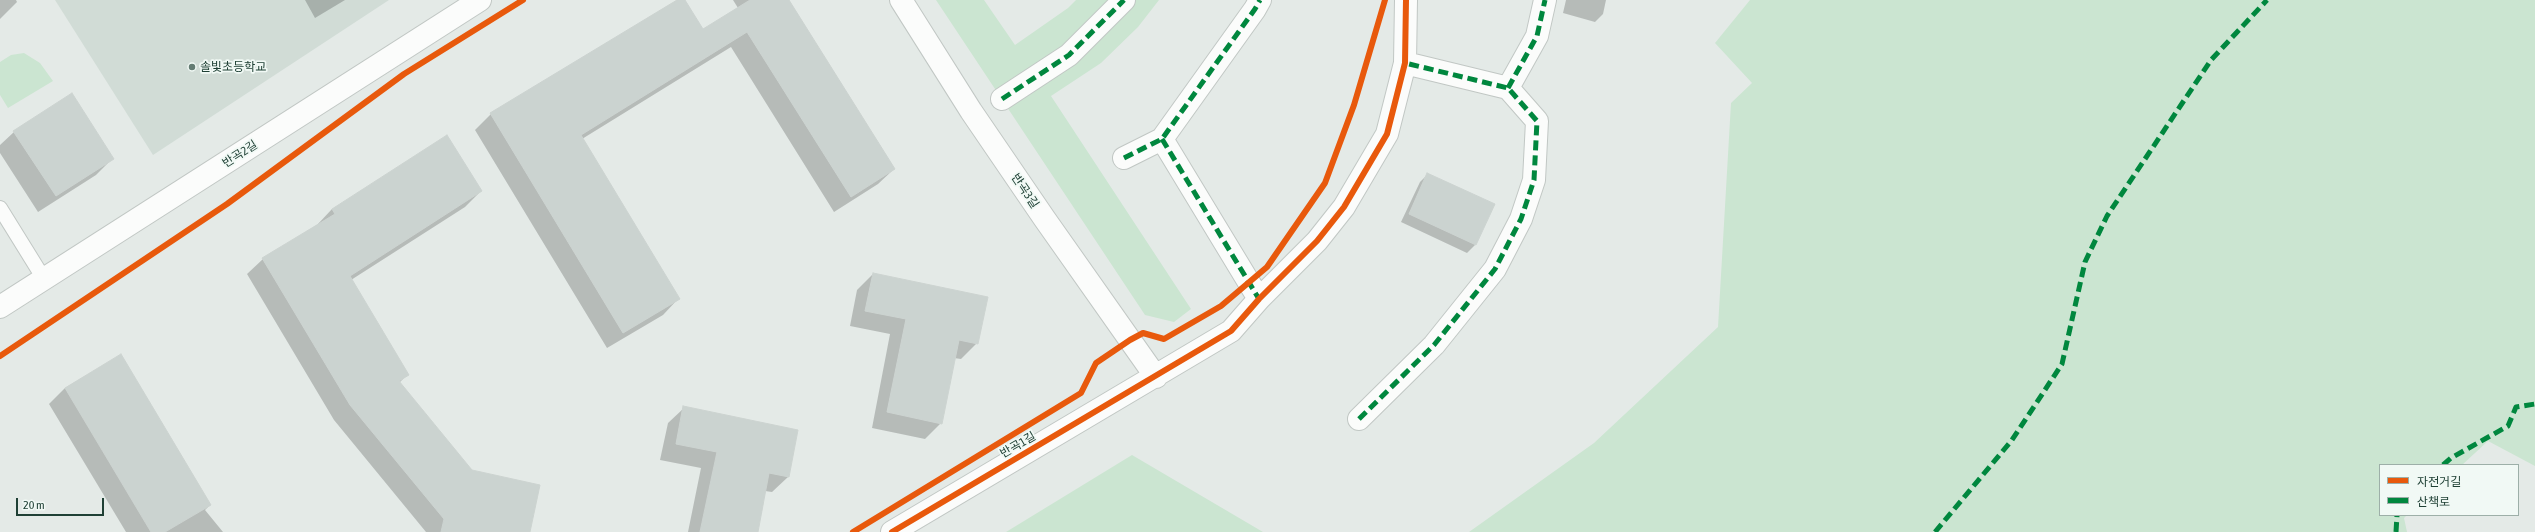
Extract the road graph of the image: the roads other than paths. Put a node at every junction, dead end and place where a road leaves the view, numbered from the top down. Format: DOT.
graph roads {
  1 [pos="480,0"];
  2 [pos="901,0"];
  3 [pos="1124,0"];
  4 [pos="1260,0"];
  5 [pos="1406,0"];
  6 [pos="1545,0"];
  7 [pos="1405,63"];
  8 [pos="1508,88"];
  9 [pos="1002,99"];
  10 [pos="1162,139"];
  11 [pos="1124,158"];
  12 [pos="0,208"];
  13 [pos="44,279"];
  14 [pos="1259,299"];
  15 [pos="0,307"];
  16 [pos="1156,377"];
  17 [pos="1359,419"];
  18 [pos="892,532"];
  1 -- 13 [label="street, 반곡2길"];
  2 -- 16 [label="street, 반곡3길"];
  3 -- 9 [label="street"];
  4 -- 10 [label="street"];
  5 -- 7 [label="street, 반곡1길"];
  6 -- 8 [label="street"];
  7 -- 8 [label="street"];
  7 -- 14 [label="street, 반곡1길"];
  8 -- 17 [label="street"];
  10 -- 11 [label="street"];
  10 -- 14 [label="street"];
  12 -- 13 [label="lane"];
  13 -- 15 [label="street, 반곡2길"];
  14 -- 16 [label="street, 반곡1길"];
  16 -- 18 [label="street, 반곡1길"];
}
